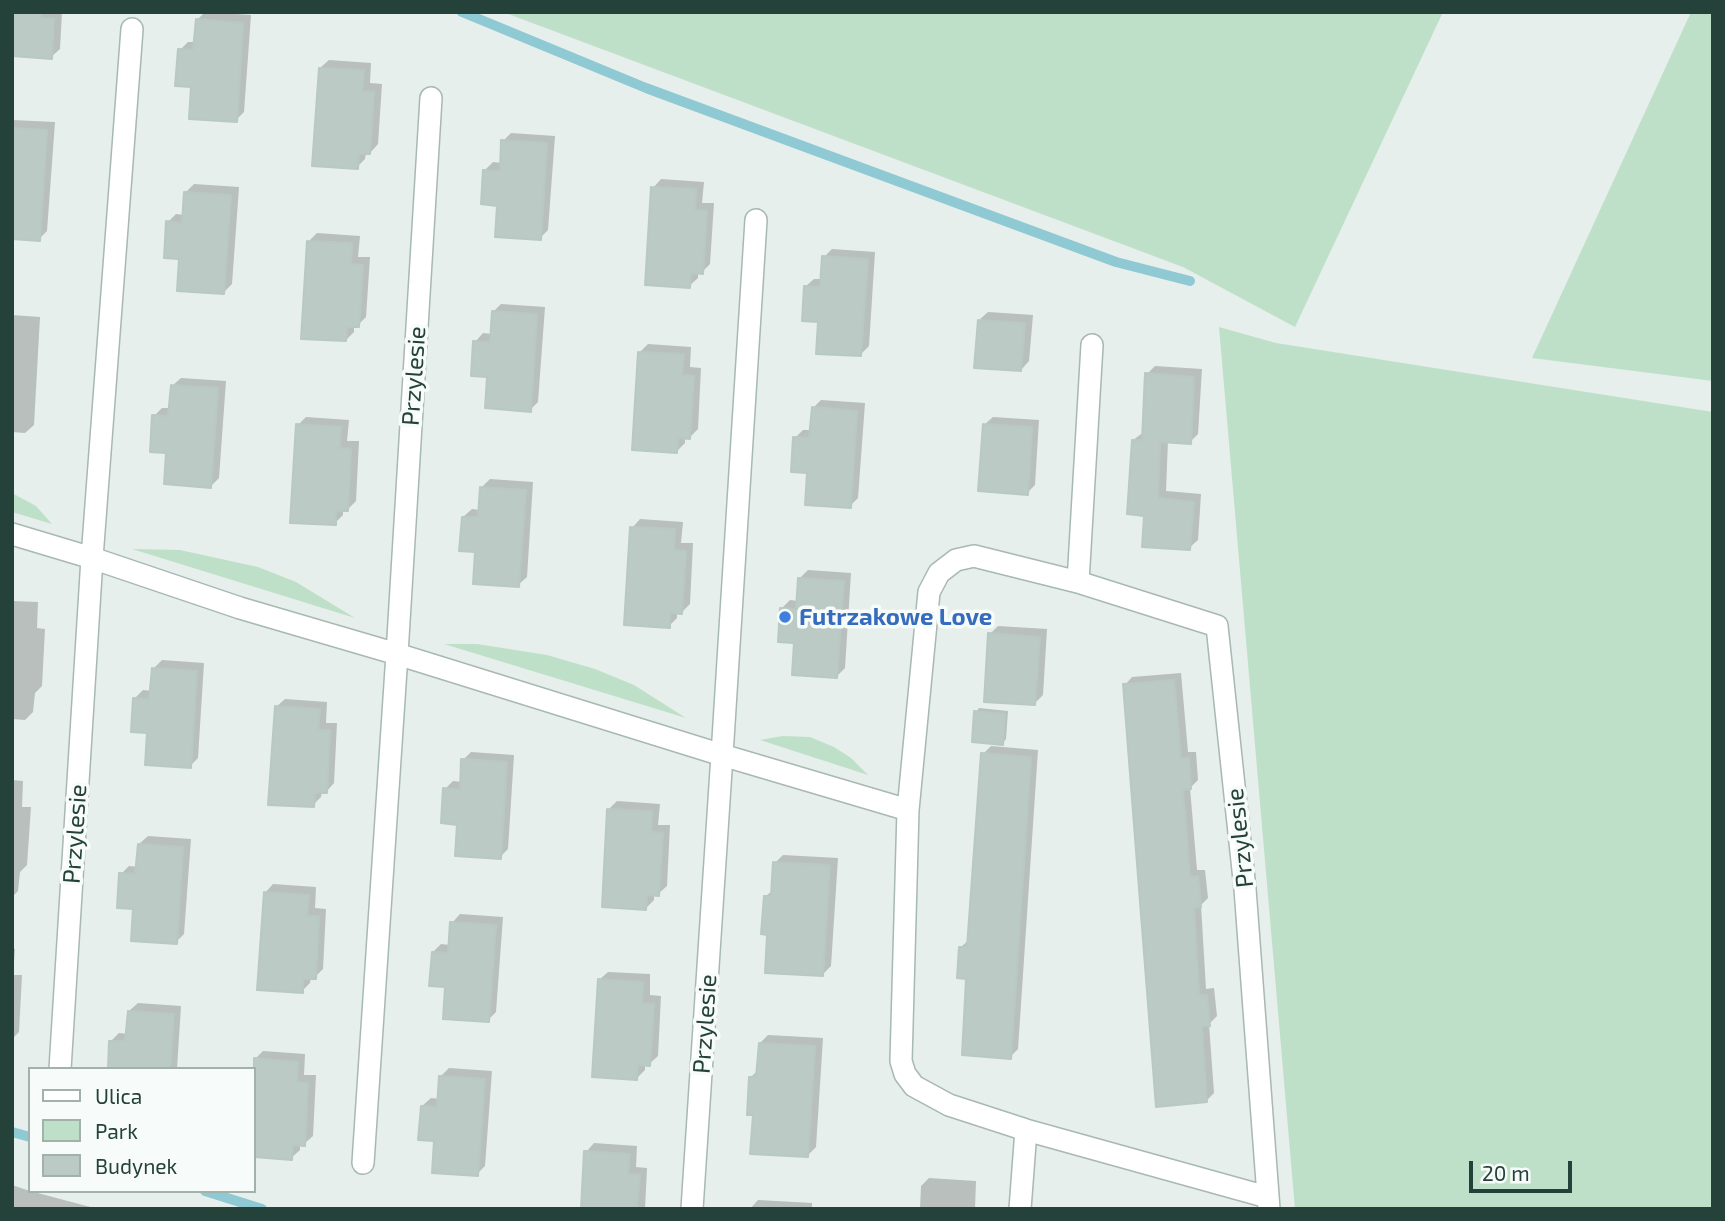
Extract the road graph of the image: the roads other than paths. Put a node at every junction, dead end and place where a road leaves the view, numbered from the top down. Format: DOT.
graph roads {
  1 [pos="132,29"];
  2 [pos="431,98"];
  3 [pos="756,220"];
  4 [pos="1092,345"];
  5 [pos="12,534"];
  6 [pos="92,558"];
  7 [pos="1078,582"];
  8 [pos="397,654"];
  9 [pos="722,755"];
  10 [pos="908,810"];
  11 [pos="60,1067"];
  12 [pos="1026,1130"];
  13 [pos="363,1163"];
  14 [pos="1268,1203"];
  15 [pos="692,1209"];
  16 [pos="1020,1209"];
  1 -- 6 [label="street, Przylesie"];
  2 -- 8 [label="street, Przylesie"];
  3 -- 9 [label="street, Przylesie"];
  4 -- 7 [label="street"];
  5 -- 6 [label="street"];
  6 -- 8 [label="street"];
  6 -- 11 [label="street, Przylesie"];
  7 -- 10 [label="street, Przylesie"];
  7 -- 14 [label="street, Przylesie"];
  8 -- 9 [label="street"];
  8 -- 13 [label="street, Przylesie"];
  9 -- 10 [label="street"];
  9 -- 15 [label="street, Przylesie"];
  10 -- 12 [label="street, Przylesie"];
  12 -- 14 [label="street, Przylesie"];
  12 -- 16 [label="street"];
}
